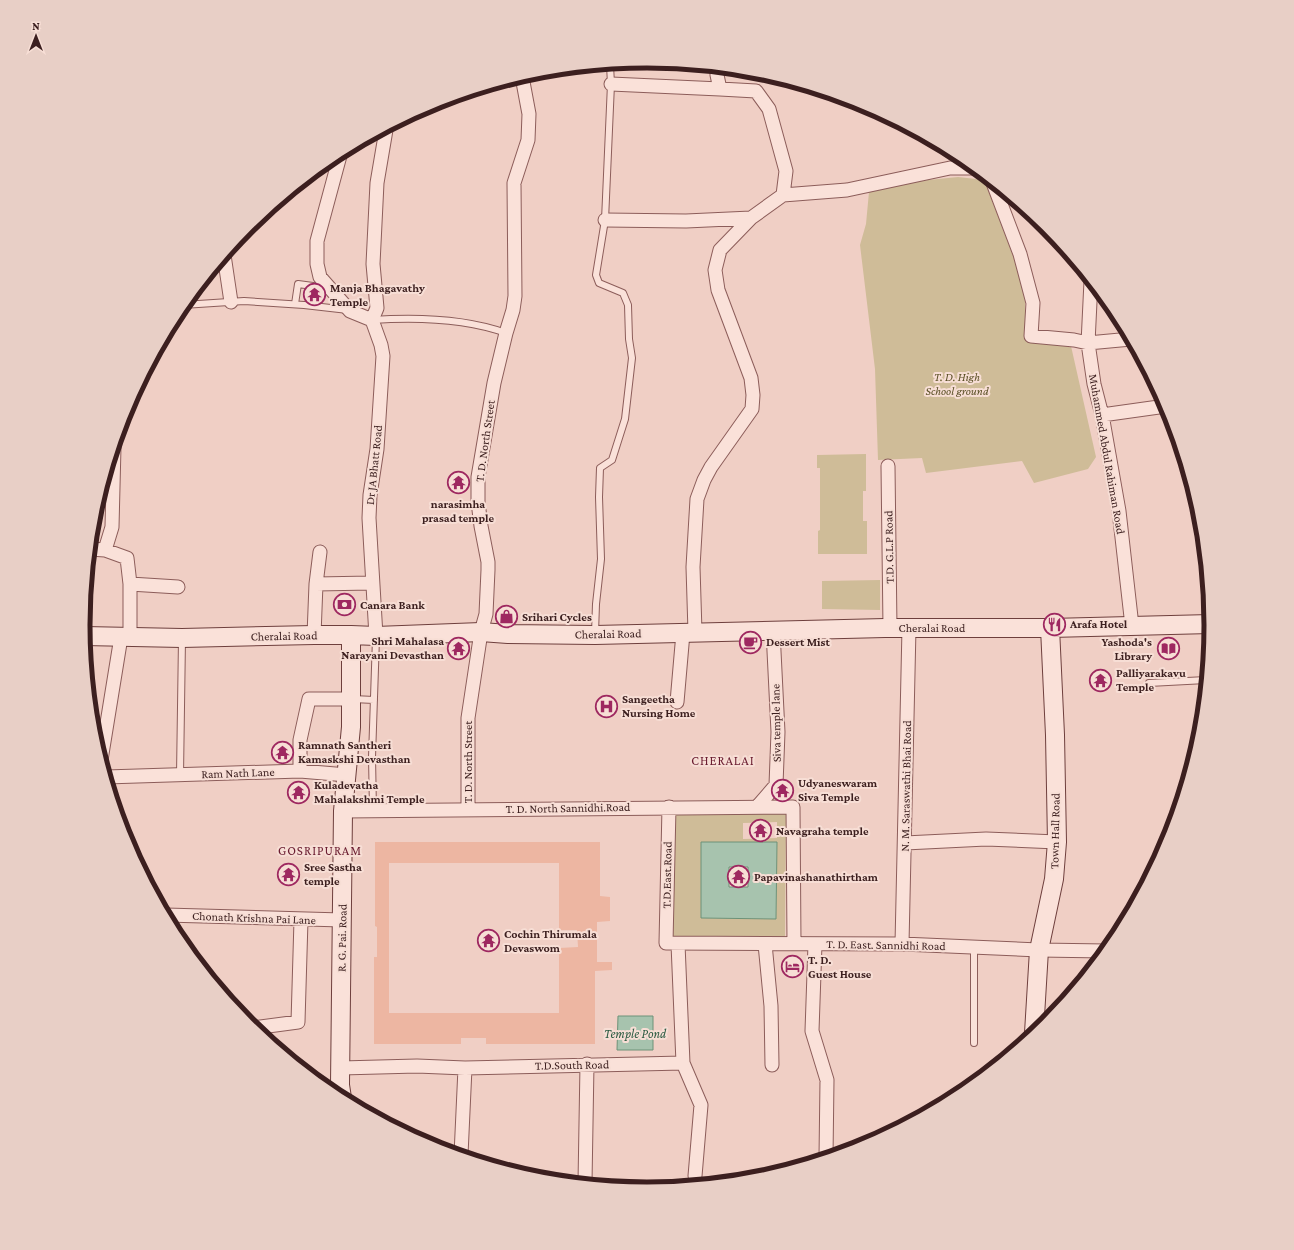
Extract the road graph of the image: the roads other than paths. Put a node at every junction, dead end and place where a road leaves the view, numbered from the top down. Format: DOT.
graph roads {
  1 [pos="610,69"];
  2 [pos="717,73"];
  3 [pos="523,82"];
  4 [pos="611,84"];
  5 [pos="720,89"];
  6 [pos="385,134"];
  7 [pos="338,162"];
  8 [pos="965,168"];
  9 [pos="997,192"];
  10 [pos="783,195"];
  11 [pos="750,218"];
  12 [pos="605,220"];
  13 [pos="225,262"];
  14 [pos="328,288"];
  15 [pos="1091,288"];
  16 [pos="231,302"];
  17 [pos="192,304"];
  18 [pos="295,304"];
  19 [pos="350,310"];
  20 [pos="372,320"];
  21 [pos="506,333"];
  22 [pos="1124,340"];
  23 [pos="1088,343"];
  24 [pos="1160,407"];
  25 [pos="1102,415"];
  26 [pos="888,466"];
  27 [pos="114,467"];
  28 [pos="95,549"];
  29 [pos="105,550"];
  30 [pos="320,552"];
  31 [pos="130,584"];
  32 [pos="316,584"];
  33 [pos="372,584"];
  34 [pos="178,586"];
  35 [pos="1204,624"];
  36 [pos="1132,626"];
  37 [pos="890,628"];
  38 [pos="909,628"];
  39 [pos="1050,628"];
  40 [pos="481,632"];
  41 [pos="773,632"];
  42 [pos="689,633"];
  43 [pos="351,634"];
  44 [pos="595,634"];
  45 [pos="314,635"];
  46 [pos="90,636"];
  47 [pos="376,636"];
  48 [pos="125,637"];
  49 [pos="182,638"];
  50 [pos="1201,680"];
  51 [pos="1148,683"];
  52 [pos="351,699"];
  53 [pos="374,700"];
  54 [pos="677,702"];
  55 [pos="104,746"];
  56 [pos="300,771"];
  57 [pos="180,775"];
  58 [pos="347,775"];
  59 [pos="111,776"];
  60 [pos="669,807"];
  61 [pos="757,807"];
  62 [pos="373,810"];
  63 [pos="468,810"];
  64 [pos="343,811"];
  65 [pos="1057,842"];
  66 [pos="905,843"];
  67 [pos="173,915"];
  68 [pos="301,920"];
  69 [pos="342,920"];
  70 [pos="672,943"];
  71 [pos="794,943"];
  72 [pos="765,944"];
  73 [pos="815,944"];
  74 [pos="902,944"];
  75 [pos="974,947"];
  76 [pos="1039,950"];
  77 [pos="1098,951"];
  78 [pos="1034,1025"];
  79 [pos="261,1027"];
  80 [pos="974,1043"];
  81 [pos="683,1063"];
  82 [pos="587,1064"];
  83 [pos="772,1065"];
  84 [pos="341,1068"];
  85 [pos="465,1068"];
  86 [pos="342,1090"];
  87 [pos="461,1150"];
  88 [pos="826,1152"];
  89 [pos="695,1176"];
  90 [pos="585,1178"];
  1 -- 4 [label="lane"];
  2 -- 5 [label="street"];
  3 -- 21 [label="street, T. D. North Street"];
  4 -- 5 [label="street"];
  4 -- 12 [label="lane"];
  5 -- 10 [label="street"];
  6 -- 20 [label="street"];
  7 -- 14 [label="street"];
  8 -- 10 [label="street"];
  9 -- 23 [label="street"];
  10 -- 11 [label="street"];
  11 -- 12 [label="street"];
  11 -- 42 [label="street"];
  12 -- 44 [label="lane"];
  13 -- 16 [label="street"];
  14 -- 18 [label="lane"];
  14 -- 19 [label="street"];
  15 -- 23 [label="street, Muhammed Abdul Rahiman Road"];
  16 -- 17 [label="lane"];
  16 -- 18 [label="lane"];
  18 -- 19 [label="lane"];
  19 -- 20 [label="street"];
  20 -- 21 [label="lane"];
  20 -- 33 [label="street, Dr JA Bhatt Road"];
  21 -- 40 [label="street, T. D. North Street"];
  22 -- 23 [label="street"];
  23 -- 25 [label="street, Muhammed Abdul Rahiman Road"];
  24 -- 25 [label="street"];
  25 -- 36 [label="street, Muhammed Abdul Rahiman Road"];
  26 -- 37 [label="street, T.D. G.L.P Road"];
  27 -- 29 [label="street"];
  28 -- 29 [label="street"];
  29 -- 31 [label="street"];
  30 -- 32 [label="street"];
  31 -- 34 [label="street"];
  31 -- 48 [label="street"];
  32 -- 33 [label="street"];
  32 -- 45 [label="street"];
  33 -- 47 [label="street, Dr JA Bhatt Road"];
  35 -- 36 [label="street, Cheralai Road"];
  36 -- 39 [label="street, Cheralai Road"];
  37 -- 38 [label="street, Cheralai Road"];
  37 -- 41 [label="street, Cheralai Road"];
  38 -- 39 [label="street, Cheralai Road"];
  38 -- 66 [label="street, N. M. Saraswathi Bhai Road"];
  39 -- 65 [label="street, Town Hall Road"];
  40 -- 44 [label="street, Cheralai Road"];
  40 -- 47 [label="street, Cheralai Road"];
  40 -- 63 [label="street, T. D. North Street"];
  41 -- 42 [label="street, Cheralai Road"];
  41 -- 61 [label="street, Siva temple lane"];
  42 -- 44 [label="street, Cheralai Road"];
  42 -- 54 [label="street"];
  43 -- 45 [label="street, Cheralai Road"];
  43 -- 47 [label="street, Cheralai Road"];
  43 -- 52 [label="street, R. G. Pai. Road"];
  45 -- 49 [label="street, Cheralai Road"];
  46 -- 48 [label="street, Cheralai Road"];
  47 -- 53 [label="lane"];
  48 -- 49 [label="street, Cheralai Road"];
  48 -- 55 [label="street"];
  49 -- 57 [label="lane"];
  50 -- 51 [label="lane"];
  52 -- 53 [label="lane"];
  52 -- 56 [label="street"];
  52 -- 58 [label="street, R. G. Pai. Road"];
  53 -- 62 [label="lane"];
  56 -- 57 [label="street, Ram Nath Lane"];
  56 -- 58 [label="street, Ram Nath Lane"];
  57 -- 59 [label="street, Ram Nath Lane"];
  58 -- 64 [label="street, R. G. Pai. Road"];
  60 -- 61 [label="street, T. D. North Sannidhi.Road"];
  60 -- 63 [label="street, T. D. North Sannidhi.Road"];
  60 -- 70 [label="street, T.D.East.Road"];
  61 -- 71 [label="street, T. D. North Sannidhi.Road"];
  62 -- 63 [label="street, T. D. North Sannidhi.Road"];
  62 -- 64 [label="street, T. D. North Sannidhi.Road"];
  64 -- 69 [label="street, R. G. Pai. Road"];
  65 -- 66 [label="street"];
  65 -- 76 [label="street, Town Hall Road"];
  66 -- 74 [label="street, N. M. Saraswathi Bhai Road"];
  67 -- 68 [label="street, Chonath Krishna Pai Lane"];
  68 -- 69 [label="street, Chonath Krishna Pai Lane"];
  68 -- 79 [label="street"];
  69 -- 84 [label="street, R. G. Pai. Road"];
  70 -- 72 [label="street, T. D. East. Sannidhi Road"];
  70 -- 81 [label="street"];
  71 -- 72 [label="street, T. D. East. Sannidhi Road"];
  71 -- 73 [label="street, T. D. East. Sannidhi Road"];
  72 -- 83 [label="street"];
  73 -- 74 [label="street, T. D. East. Sannidhi Road"];
  73 -- 88 [label="street"];
  74 -- 75 [label="street, T. D. East. Sannidhi Road"];
  75 -- 76 [label="street, T. D. East. Sannidhi Road"];
  75 -- 80 [label="lane"];
  76 -- 77 [label="street, T. D. East. Sannidhi Road"];
  76 -- 78 [label="street, Town Hall Road"];
  81 -- 82 [label="street, T.D.South Road"];
  81 -- 89 [label="street"];
  82 -- 85 [label="street, T.D.South Road"];
  82 -- 90 [label="street"];
  84 -- 85 [label="street, T.D.South Road"];
  84 -- 86 [label="street, R. G. Pai. Road"];
  85 -- 87 [label="street"];
}
